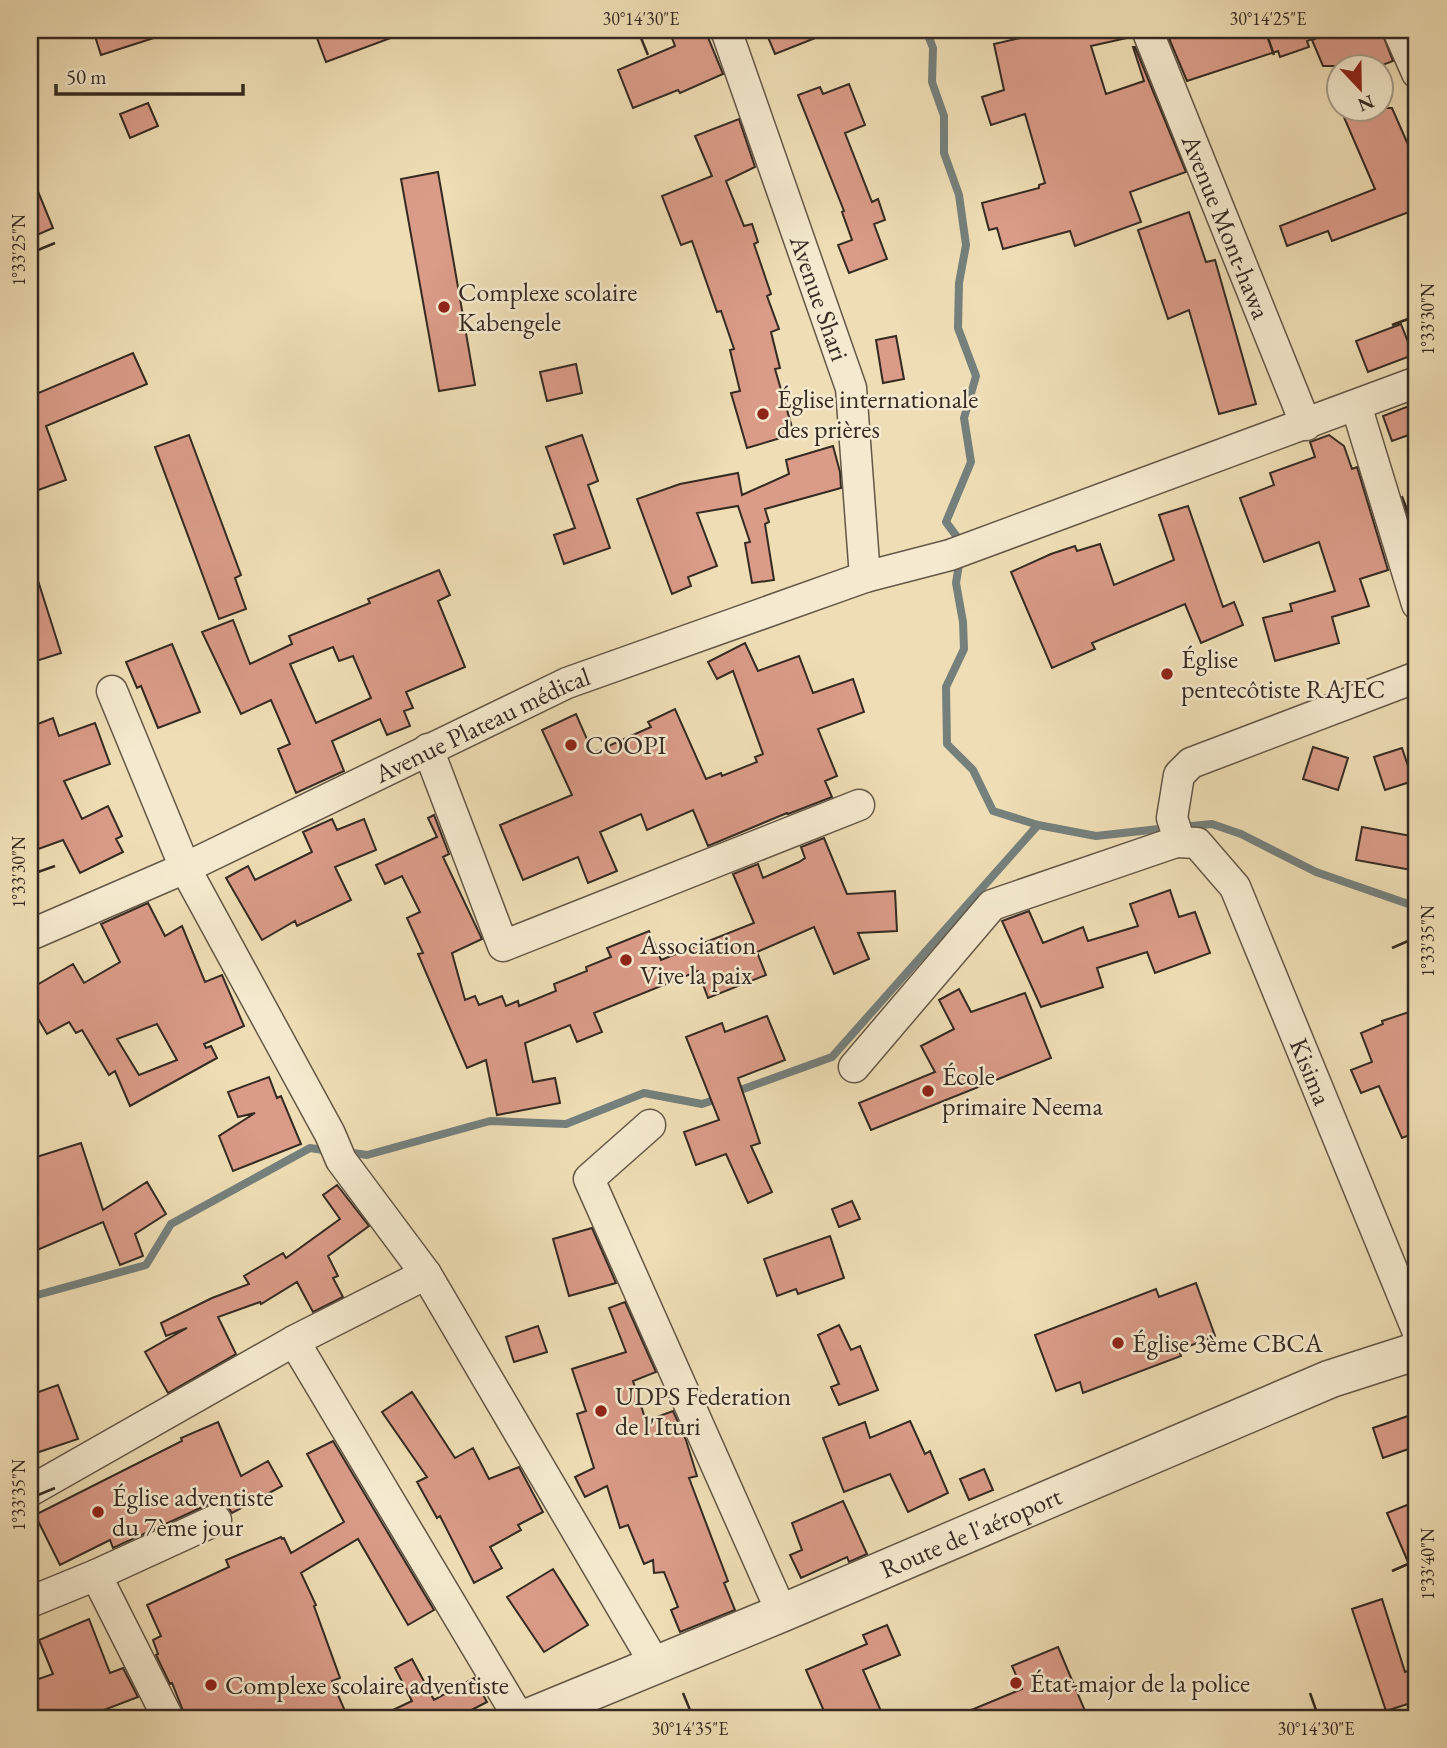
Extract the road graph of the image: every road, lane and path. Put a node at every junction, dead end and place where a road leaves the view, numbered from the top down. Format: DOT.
graph roads {
  1 [pos="726,30"];
  2 [pos="1147,30"];
  3 [pos="1398,30"];
  4 [pos="1417,73"];
  5 [pos="1417,382"];
  6 [pos="1356,405"];
  7 [pos="1306,425"];
  8 [pos="865,577"];
  9 [pos="1417,604"];
  10 [pos="1417,677"];
  11 [pos="112,691"];
  12 [pos="428,749"];
  13 [pos="859,806"];
  14 [pos="1175,830"];
  15 [pos="185,868"];
  16 [pos="30,935"];
  17 [pos="854,1067"];
  18 [pos="650,1125"];
  19 [pos="426,1274"];
  20 [pos="1417,1330"];
  21 [pos="294,1340"];
  22 [pos="1417,1350"];
  23 [pos="30,1491"];
  24 [pos="216,1520"];
  25 [pos="96,1575"];
  26 [pos="30,1602"];
  27 [pos="782,1613"];
  28 [pos="655,1664"];
  29 [pos="169,1718"];
  30 [pos="519,1718"];
  31 [pos="527,1718"];
  1 -- 8 [label="street, Avenue Shari"];
  2 -- 7 [label="street, Avenue Mont-hawa"];
  3 -- 4 [label="street"];
  5 -- 6 [label="street, Avenue Plateau médical"];
  6 -- 7 [label="street, Avenue Plateau médical"];
  6 -- 9 [label="street"];
  7 -- 8 [label="street, Avenue Plateau médical"];
  8 -- 12 [label="street, Avenue Plateau médical"];
  10 -- 14 [label="street"];
  11 -- 15 [label="street"];
  12 -- 13 [label="street"];
  12 -- 15 [label="street, Avenue Plateau médical"];
  14 -- 17 [label="street"];
  14 -- 20 [label="street, Kisima"];
  15 -- 16 [label="street, Avenue Plateau médical"];
  15 -- 19 [label="street"];
  18 -- 27 [label="street"];
  19 -- 21 [label="street"];
  19 -- 28 [label="street"];
  21 -- 23 [label="street"];
  21 -- 30 [label="street"];
  22 -- 27 [label="street, Route de l'aéroport"];
  24 -- 25 [label="street"];
  25 -- 26 [label="street"];
  25 -- 29 [label="street"];
  27 -- 28 [label="street, Route de l'aéroport"];
  28 -- 31 [label="street, Route de l'aéroport"];
}
